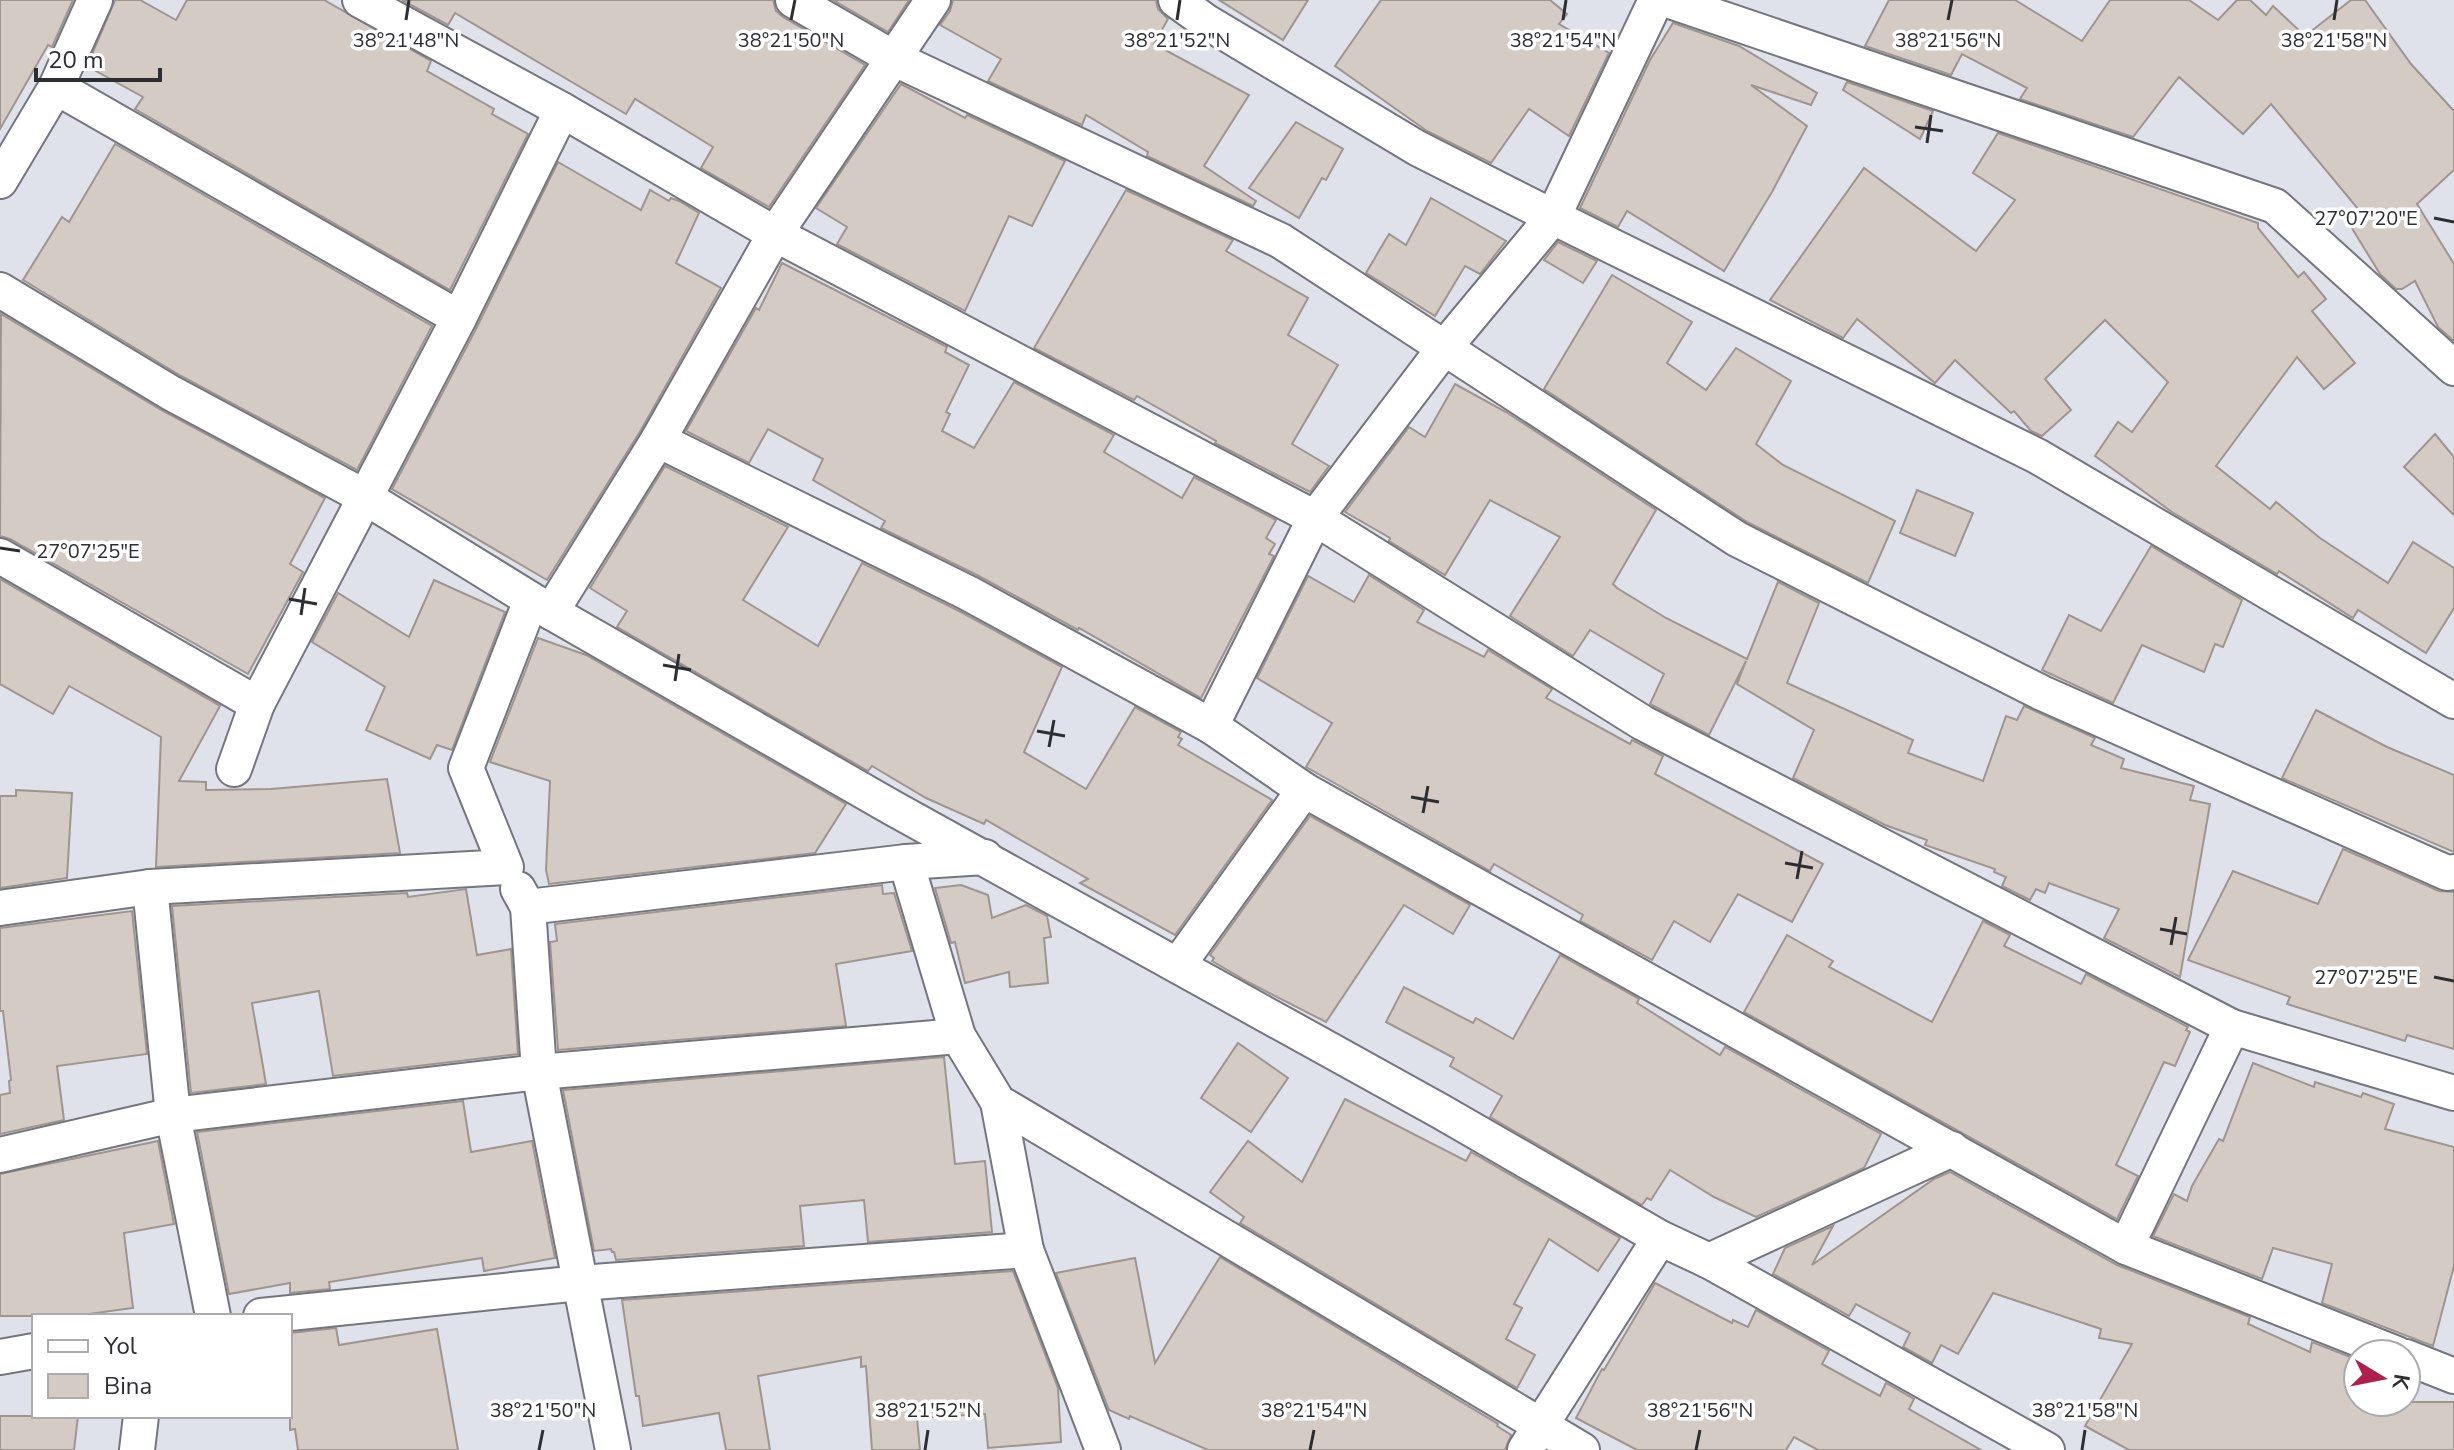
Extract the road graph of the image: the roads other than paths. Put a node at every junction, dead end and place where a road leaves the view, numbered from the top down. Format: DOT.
graph roads {
  1 [pos="95,0"];
  2 [pos="360,0"];
  3 [pos="793,0"];
  4 [pos="933,0"];
  5 [pos="1176,0"];
  6 [pos="1656,0"];
  7 [pos="1667,0"];
  8 [pos="895,59"];
  9 [pos="56,87"];
  10 [pos="562,110"];
  11 [pos="0,181"];
  12 [pos="1553,217"];
  13 [pos="775,234"];
  14 [pos="0,290"];
  15 [pos="459,318"];
  16 [pos="1445,347"];
  17 [pos="2454,368"];
  18 [pos="658,440"];
  19 [pos="365,497"];
  20 [pos="1315,518"];
  21 [pos="0,556"];
  22 [pos="541,606"];
  23 [pos="2454,701"];
  24 [pos="257,704"];
  25 [pos="1211,726"];
  26 [pos="234,769"];
  27 [pos="1304,790"];
  28 [pos="985,857"];
  29 [pos="906,862"];
  30 [pos="506,867"];
  31 [pos="2454,872"];
  32 [pos="150,887"];
  33 [pos="528,907"];
  34 [pos="0,908"];
  35 [pos="1178,965"];
  36 [pos="2232,1027"];
  37 [pos="958,1036"];
  38 [pos="539,1072"];
  39 [pos="2454,1093"];
  40 [pos="998,1102"];
  41 [pos="173,1115"];
  42 [pos="1952,1149"];
  43 [pos="0,1155"];
  44 [pos="1660,1238"];
  45 [pos="2126,1247"];
  46 [pos="1026,1250"];
  47 [pos="1709,1261"];
  48 [pos="580,1283"];
  49 [pos="213,1314"];
  50 [pos="280,1314"];
  51 [pos="2356,1338"];
  52 [pos="32,1351"];
  53 [pos="0,1357"];
  54 [pos="2422,1363"];
  55 [pos="2454,1376"];
  56 [pos="141,1418"];
  57 [pos="1533,1438"];
  58 [pos="137,1450"];
  59 [pos="613,1450"];
  60 [pos="1102,1450"];
  61 [pos="1582,1450"];
  62 [pos="2047,1450"];
  1 -- 9 [label="street"];
  2 -- 10 [label="street"];
  3 -- 8 [label="street"];
  4 -- 8 [label="street"];
  5 -- 12 [label="street"];
  6 -- 12 [label="street"];
  7 -- 17 [label="street"];
  8 -- 13 [label="street"];
  8 -- 16 [label="street"];
  9 -- 11 [label="street"];
  9 -- 15 [label="street"];
  10 -- 13 [label="street"];
  10 -- 15 [label="street"];
  12 -- 16 [label="street"];
  12 -- 23 [label="street"];
  13 -- 18 [label="street"];
  13 -- 20 [label="street"];
  14 -- 19 [label="street"];
  15 -- 19 [label="street"];
  16 -- 20 [label="street"];
  16 -- 31 [label="street"];
  18 -- 22 [label="street"];
  18 -- 25 [label="street"];
  19 -- 22 [label="street"];
  19 -- 24 [label="street"];
  20 -- 25 [label="street"];
  20 -- 36 [label="street"];
  21 -- 24 [label="street"];
  22 -- 28 [label="street"];
  22 -- 30 [label="street"];
  24 -- 26 [label="street"];
  25 -- 27 [label="street"];
  27 -- 35 [label="street"];
  27 -- 42 [label="street"];
  28 -- 29 [label="street"];
  28 -- 35 [label="street"];
  29 -- 33 [label="street"];
  29 -- 37 [label="street"];
  30 -- 32 [label="street"];
  30 -- 33 [label="street"];
  32 -- 34 [label="street"];
  32 -- 41 [label="street"];
  33 -- 38 [label="street"];
  35 -- 44 [label="street"];
  36 -- 39 [label="street"];
  36 -- 45 [label="street"];
  37 -- 38 [label="street"];
  37 -- 40 [label="street"];
  38 -- 41 [label="street"];
  38 -- 48 [label="street"];
  40 -- 46 [label="street"];
  40 -- 57 [label="street"];
  41 -- 43 [label="street"];
  41 -- 49 [label="street"];
  42 -- 45 [label="street"];
  42 -- 47 [label="street"];
  44 -- 47 [label="street"];
  44 -- 57 [label="street"];
  45 -- 51 [label="street"];
  46 -- 48 [label="street"];
  46 -- 60 [label="street"];
  47 -- 62 [label="street"];
  48 -- 50 [label="street"];
  48 -- 59 [label="street"];
  52 -- 53 [label="street"];
  54 -- 55 [label="street"];
  56 -- 58 [label="street"];
  57 -- 61 [label="street"];
}
